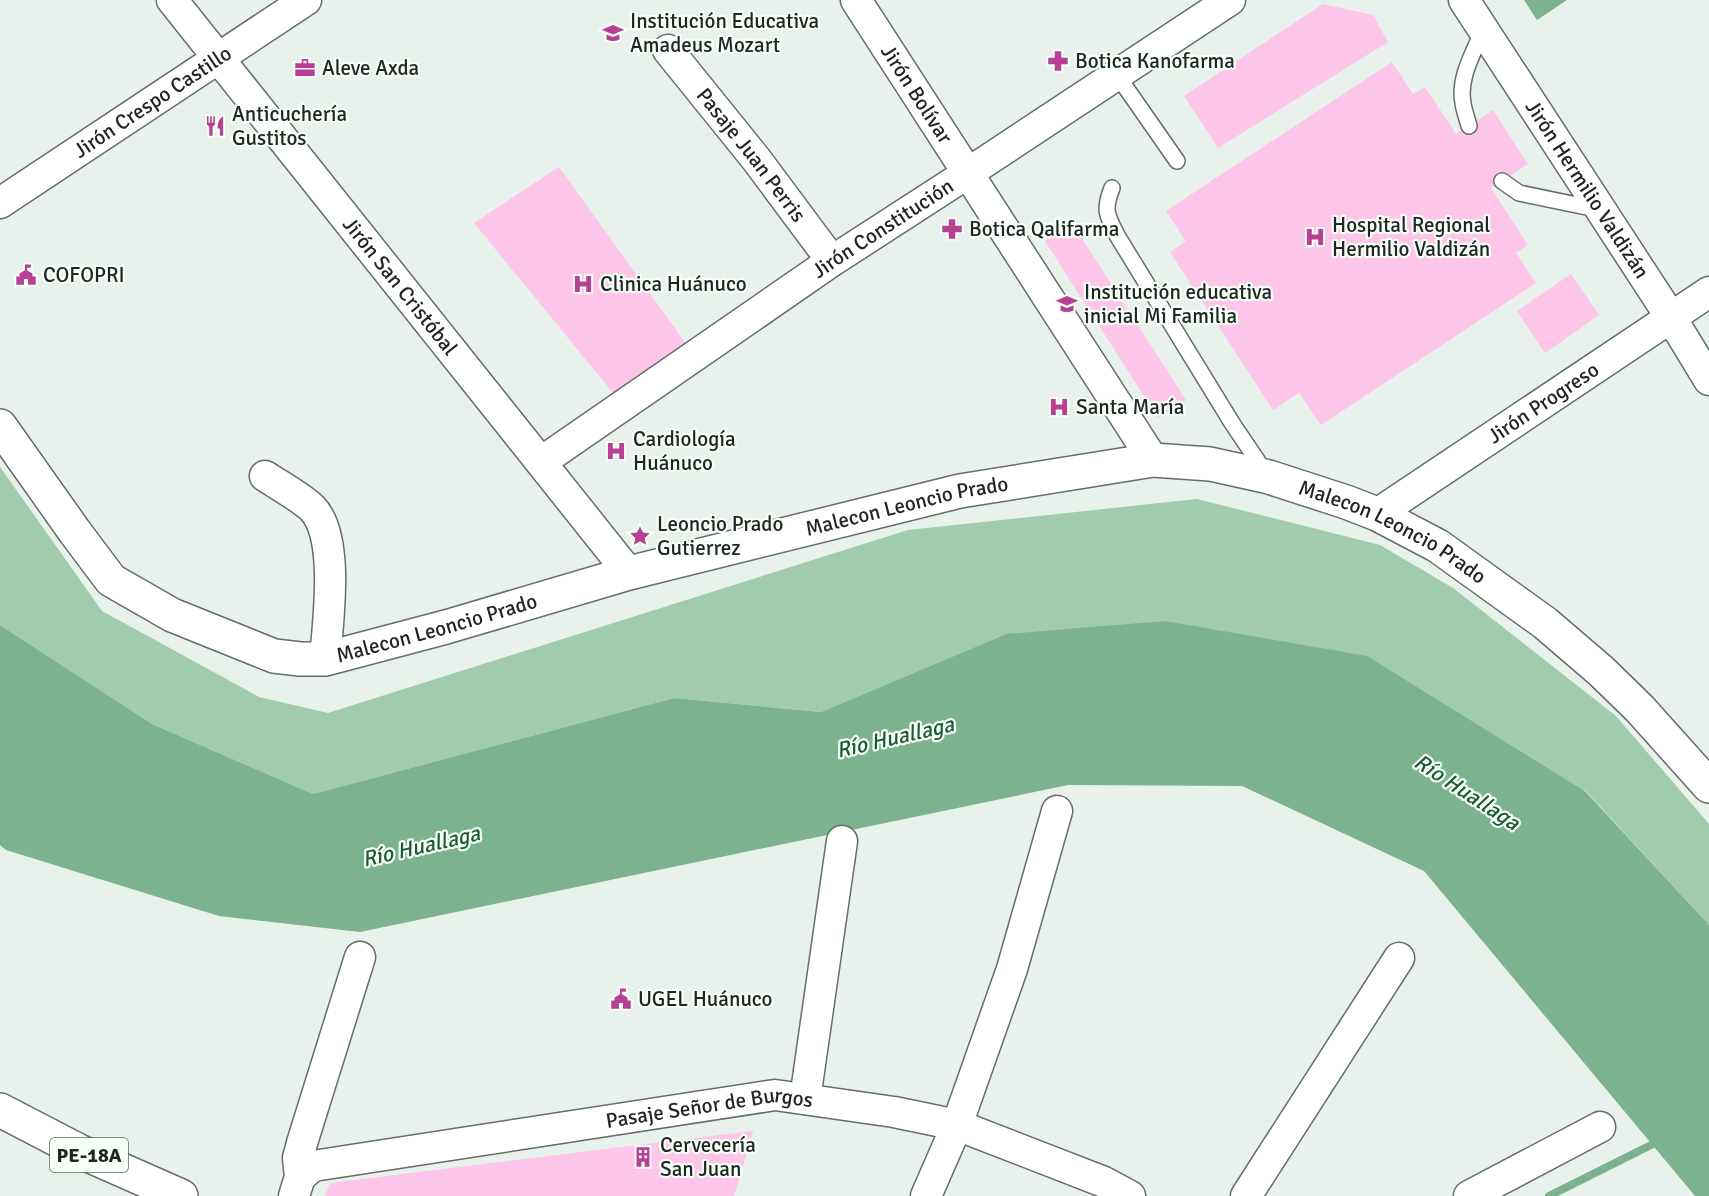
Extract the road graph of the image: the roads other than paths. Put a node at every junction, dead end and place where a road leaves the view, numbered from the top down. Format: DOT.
graph roads {
  1 [pos="172,0"];
  2 [pos="306,0"];
  3 [pos="856,0"];
  4 [pos="1230,0"];
  5 [pos="1464,0"];
  6 [pos="1484,30"];
  7 [pos="668,50"];
  8 [pos="219,58"];
  9 [pos="1117,75"];
  10 [pos="1469,126"];
  11 [pos="1177,161"];
  12 [pos="968,173"];
  13 [pos="1502,181"];
  14 [pos="1112,188"];
  15 [pos="0,203"];
  16 [pos="1601,210"];
  17 [pos="831,261"];
  18 [pos="1709,292"];
  19 [pos="1670,316"];
  20 [pos="1709,380"];
  21 [pos="0,426"];
  22 [pos="1153,460"];
  23 [pos="541,462"];
  24 [pos="266,476"];
  25 [pos="1269,477"];
  26 [pos="1377,514"];
  27 [pos="629,573"];
  28 [pos="325,658"];
  29 [pos="1709,786"];
  30 [pos="1057,811"];
  31 [pos="842,841"];
  32 [pos="360,957"];
  33 [pos="1399,958"];
  34 [pos="805,1098"];
  35 [pos="0,1110"];
  36 [pos="957,1125"];
  37 [pos="1600,1126"];
  38 [pos="297,1187"];
  39 [pos="181,1196"];
  40 [pos="926,1196"];
  41 [pos="1130,1196"];
  42 [pos="1246,1196"];
  43 [pos="1469,1196"];
  1 -- 8 [label="street, Jirón San Cristóbal"];
  2 -- 8 [label="street, Jirón Crespo Castillo"];
  3 -- 12 [label="street, Jirón Bolívar"];
  4 -- 9 [label="street, Jirón Constitución"];
  5 -- 6 [label="street, Jirón Hermilio Valdizán"];
  6 -- 10 [label="lane"];
  6 -- 16 [label="street, Jirón Hermilio Valdizán"];
  7 -- 17 [label="street, Pasaje Juan Perris"];
  8 -- 15 [label="street, Jirón Crespo Castillo"];
  8 -- 23 [label="street, Jirón San Cristóbal"];
  9 -- 11 [label="lane"];
  9 -- 12 [label="street, Jirón Constitución"];
  12 -- 17 [label="street, Jirón Constitución"];
  12 -- 22 [label="street, Jirón Bolívar"];
  13 -- 16 [label="lane"];
  14 -- 25 [label="lane"];
  16 -- 19 [label="street, Jirón Hermilio Valdizán"];
  17 -- 23 [label="street, Jirón Constitución"];
  18 -- 19 [label="street, Jirón Progreso"];
  19 -- 20 [label="street, Jirón Hermilio Valdizán"];
  19 -- 26 [label="street, Jirón Progreso"];
  21 -- 28 [label="main road, Malecon Leoncio Prado"];
  22 -- 25 [label="main road, Malecon Leoncio Prado"];
  22 -- 27 [label="main road, Malecon Leoncio Prado"];
  23 -- 27 [label="street, Jirón San Cristóbal"];
  24 -- 28 [label="street"];
  25 -- 26 [label="main road, Malecon Leoncio Prado"];
  26 -- 29 [label="main road, Malecon Leoncio Prado"];
  27 -- 28 [label="main road, Malecon Leoncio Prado"];
  30 -- 36 [label="street"];
  31 -- 34 [label="street"];
  32 -- 38 [label="street"];
  33 -- 42 [label="street"];
  34 -- 36 [label="street, Pasaje Señor de Burgos"];
  34 -- 38 [label="street, Pasaje Señor de Burgos"];
  35 -- 39 [label="main road, PE-18A"];
  36 -- 40 [label="street"];
  36 -- 41 [label="street, Pasaje Señor de Burgos"];
  37 -- 43 [label="street"];
}
